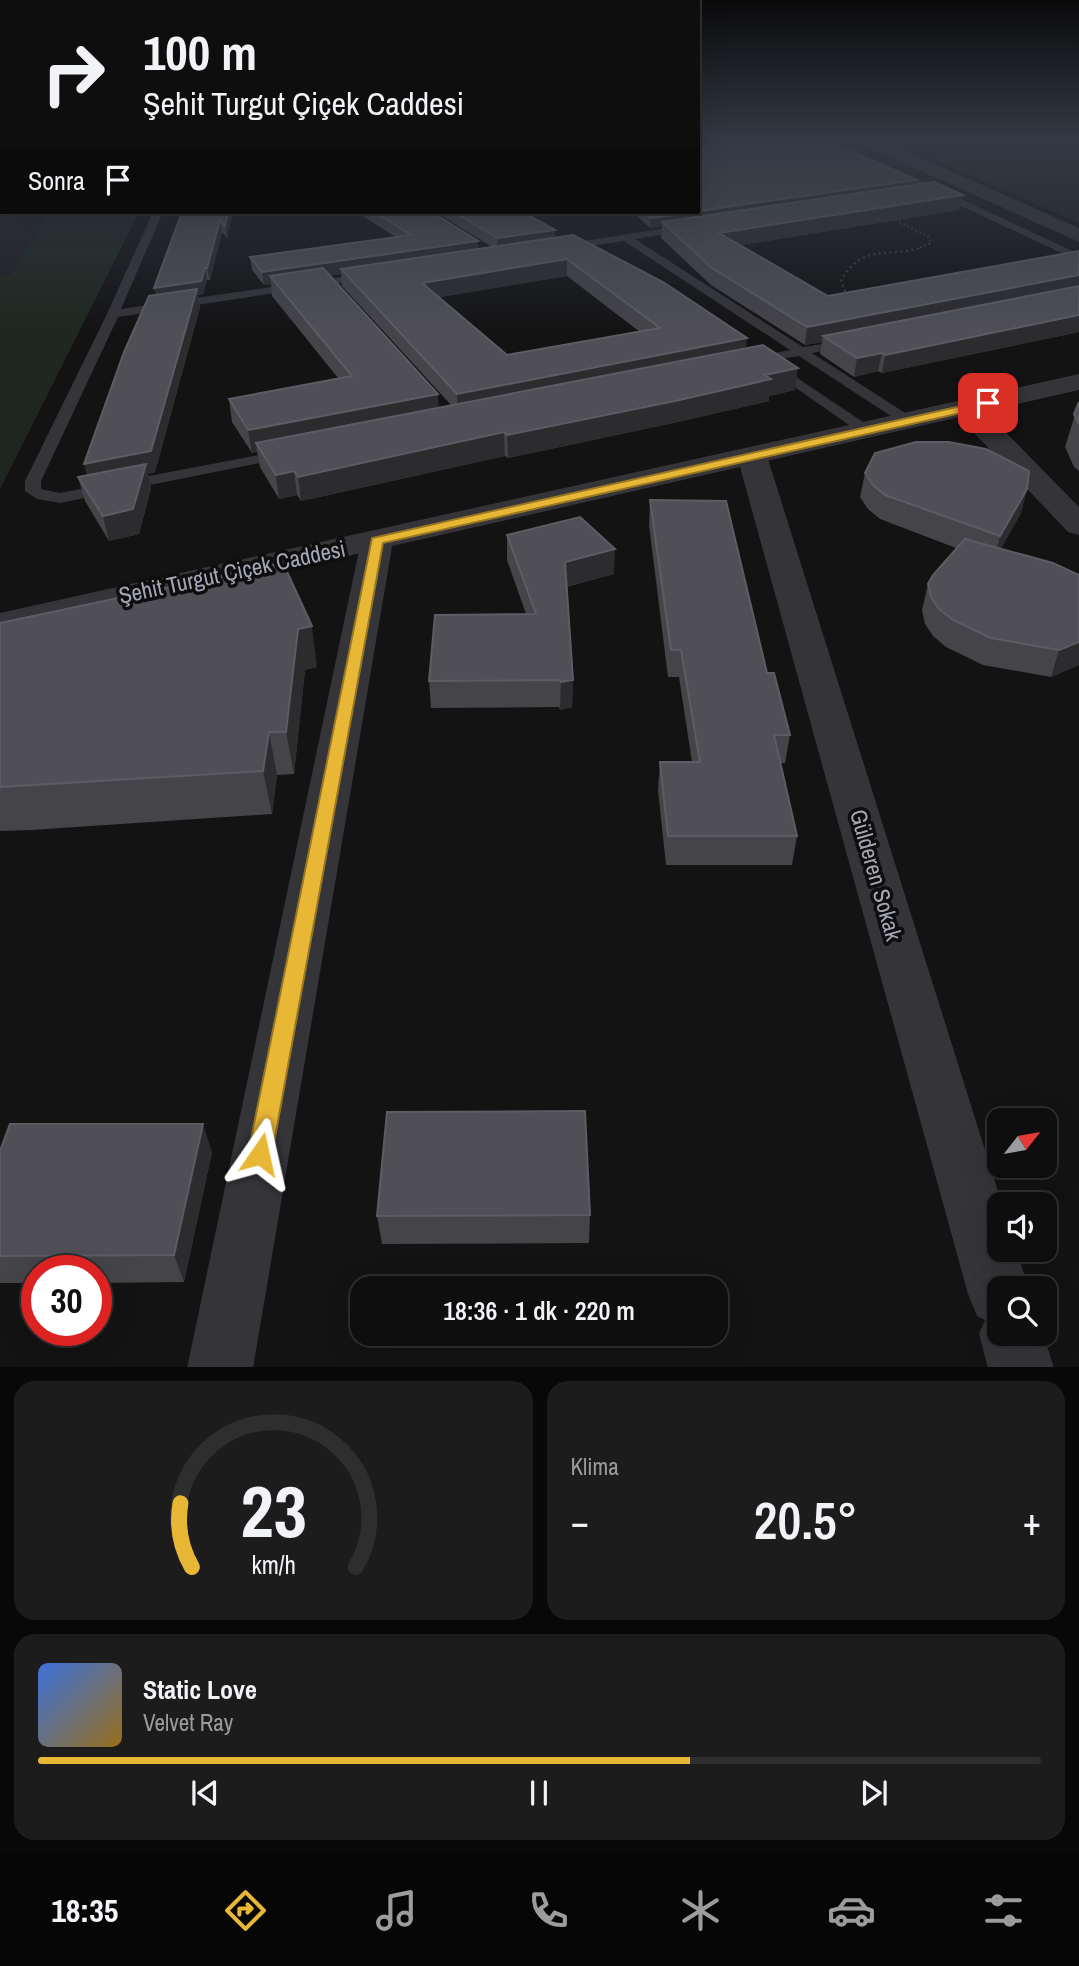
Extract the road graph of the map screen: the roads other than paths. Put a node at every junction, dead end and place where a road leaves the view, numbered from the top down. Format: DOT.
graph roads {
  1 [pos="965,205"];
  2 [pos="1010,205"];
  3 [pos="157,214"];
  4 [pos="699,226"];
  5 [pos="1079,236"];
  6 [pos="625,237"];
  7 [pos="592,242"];
  8 [pos="551,249"];
  9 [pos="604,250"];
  10 [pos="1079,258"];
  11 [pos="380,275"];
  12 [pos="113,314"];
  13 [pos="853,341"];
  14 [pos="802,352"];
  15 [pos="758,355"];
  16 [pos="737,364"];
  17 [pos="1079,382"];
  18 [pos="966,408"];
  19 [pos="908,421"];
  20 [pos="867,431"];
  21 [pos="305,450"];
  22 [pos="752,457"];
  23 [pos="1079,525"];
  24 [pos="377,541"];
  25 [pos="0,624"];
  26 [pos="994,1276"];
  27 [pos="1015,1346"];
  28 [pos="220,1367"];
  29 [pos="1021,1367"];
  1 -- 10 [label="lane"];
  2 -- 5 [label="street"];
  3 -- 12 [label="lane"];
  4 -- 6 [label="lane"];
  6 -- 7 [label="lane"];
  6 -- 14 [label="lane"];
  7 -- 8 [label="lane"];
  7 -- 9 [label="lane"];
  11 -- 12 [label="lane"];
  12 -- 21 [label="lane"];
  13 -- 14 [label="lane"];
  14 -- 15 [label="lane"];
  14 -- 19 [label="lane"];
  15 -- 16 [label="lane"];
  15 -- 20 [label="lane"];
  17 -- 18 [label="street, Şehit Turgut Çiçek Caddesi"];
  18 -- 19 [label="street, Şehit Turgut Çiçek Caddesi"];
  18 -- 23 [label="street"];
  19 -- 20 [label="street, Şehit Turgut Çiçek Caddesi"];
  20 -- 22 [label="street, Şehit Turgut Çiçek Caddesi"];
  22 -- 24 [label="street, Şehit Turgut Çiçek Caddesi"];
  22 -- 26 [label="street, Gülderen Sokak"];
  24 -- 25 [label="street, Şehit Turgut Çiçek Caddesi"];
  24 -- 28 [label="street"];
  27 -- 29 [label="street"];
}
